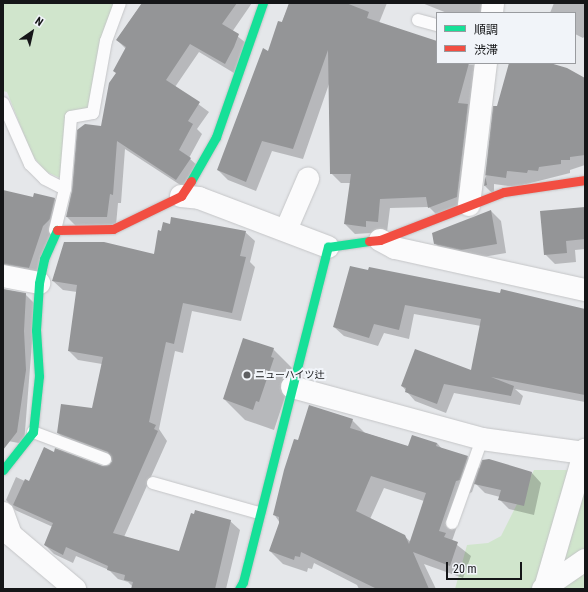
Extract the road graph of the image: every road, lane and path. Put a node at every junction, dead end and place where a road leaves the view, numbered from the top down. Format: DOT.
graph roads {
  1 [pos="120,3"];
  2 [pos="262,3"];
  3 [pos="418,20"];
  4 [pos="436,25"];
  5 [pos="486,64"];
  6 [pos="3,103"];
  7 [pos="308,179"];
  8 [pos="585,180"];
  9 [pos="65,189"];
  10 [pos="181,196"];
  11 [pos="469,205"];
  12 [pos="55,230"];
  13 [pos="286,230"];
  14 [pos="380,240"];
  15 [pos="328,247"];
  16 [pos="3,276"];
  17 [pos="39,284"];
  18 [pos="585,290"];
  19 [pos="292,387"];
  20 [pos="32,432"];
  21 [pos="482,439"];
  22 [pos="584,452"];
  23 [pos="105,459"];
  24 [pos="3,470"];
  25 [pos="153,483"];
  26 [pos="3,513"];
  27 [pos="259,513"];
  28 [pos="452,523"];
  29 [pos="585,560"];
  30 [pos="544,588"];
  31 [pos="75,589"];
  32 [pos="239,589"];
  1 -- 9 [label="lane"];
  2 -- 10 [label="street"];
  3 -- 4 [label="lane"];
  5 -- 11 [label="street"];
  6 -- 9 [label="lane"];
  7 -- 13 [label="street"];
  8 -- 11 [label="street"];
  9 -- 12 [label="lane"];
  10 -- 12 [label="street"];
  10 -- 13 [label="street"];
  11 -- 14 [label="street"];
  12 -- 17 [label="street"];
  13 -- 15 [label="street"];
  14 -- 15 [label="street"];
  14 -- 18 [label="street"];
  15 -- 19 [label="street"];
  16 -- 17 [label="street"];
  17 -- 20 [label="street"];
  19 -- 21 [label="street"];
  19 -- 27 [label="street"];
  20 -- 23 [label="lane"];
  20 -- 24 [label="street"];
  21 -- 22 [label="street"];
  21 -- 28 [label="lane"];
  22 -- 30 [label="street"];
  25 -- 27 [label="lane"];
  26 -- 31 [label="street"];
  27 -- 32 [label="street"];
  29 -- 30 [label="street"];
}
